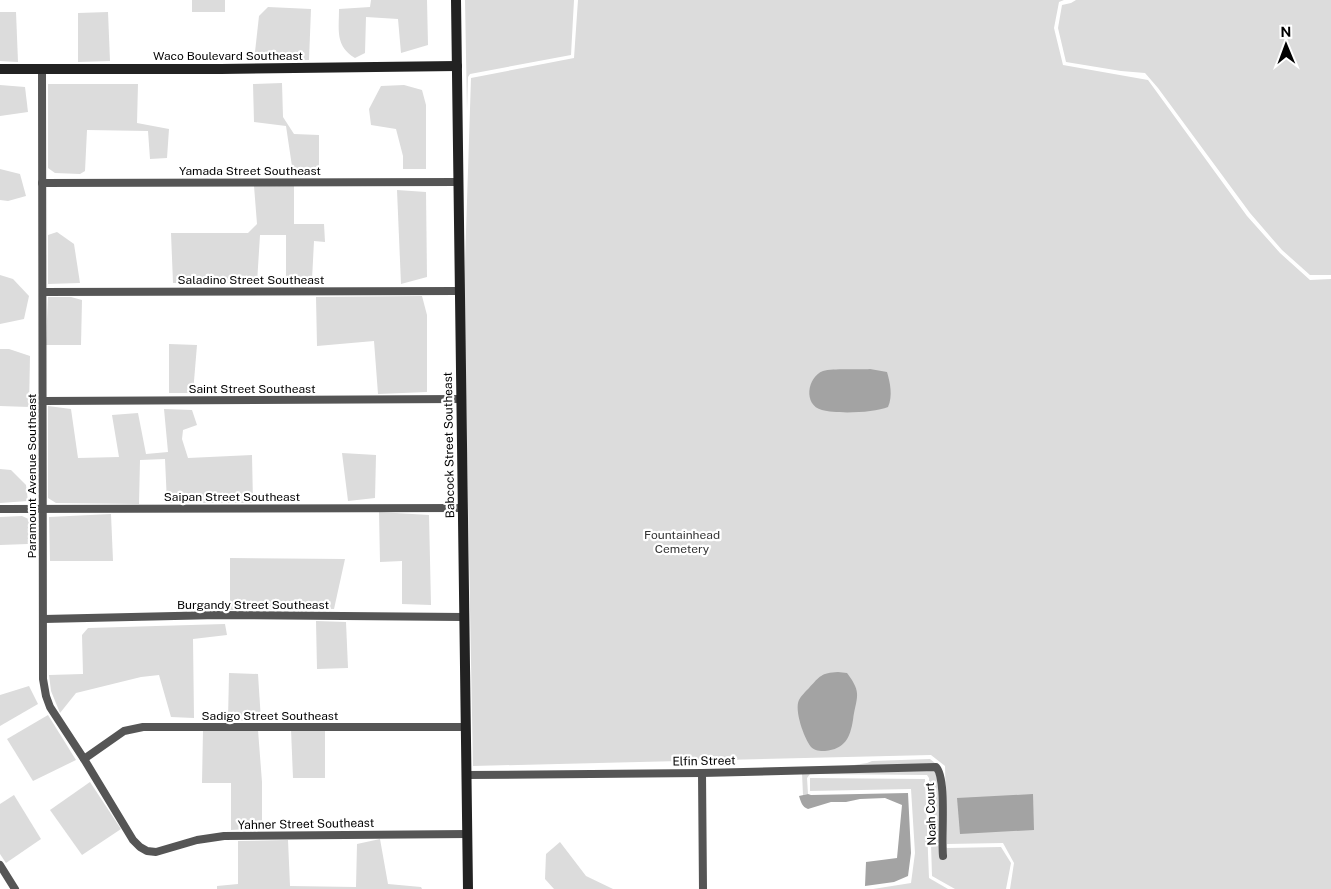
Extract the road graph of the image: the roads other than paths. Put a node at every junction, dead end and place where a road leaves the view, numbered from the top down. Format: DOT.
graph roads {
  1 [pos="456,0"];
  2 [pos="457,66"];
  3 [pos="0,68"];
  4 [pos="42,69"];
  5 [pos="458,182"];
  6 [pos="42,183"];
  7 [pos="459,290"];
  8 [pos="43,292"];
  9 [pos="461,399"];
  10 [pos="43,401"];
  11 [pos="463,508"];
  12 [pos="0,509"];
  13 [pos="44,510"];
  14 [pos="463,617"];
  15 [pos="44,619"];
  16 [pos="466,727"];
  17 [pos="84,759"];
  18 [pos="940,772"];
  19 [pos="702,773"];
  20 [pos="466,775"];
  21 [pos="468,834"];
  22 [pos="148,851"];
  23 [pos="944,856"];
  24 [pos="0,866"];
  25 [pos="15,889"];
  26 [pos="468,889"];
  27 [pos="703,889"];
  1 -- 2 [label="main road, Babcock Street Southeast"];
  2 -- 4 [label="main road, Waco Boulevard Southeast"];
  2 -- 5 [label="main road, Babcock Street Southeast"];
  3 -- 4 [label="main road, Waco Boulevard Southeast"];
  4 -- 6 [label="street, Paramount Avenue Southeast"];
  5 -- 6 [label="street, Yamada Street Southeast"];
  5 -- 7 [label="main road, Babcock Street Southeast"];
  6 -- 8 [label="street, Paramount Avenue Southeast"];
  7 -- 8 [label="street, Saladino Street Southeast"];
  7 -- 9 [label="main road, Babcock Street Southeast"];
  8 -- 10 [label="street, Paramount Avenue Southeast"];
  9 -- 10 [label="street, Saint Street Southeast"];
  9 -- 11 [label="main road, Babcock Street Southeast"];
  10 -- 13 [label="street, Paramount Avenue Southeast"];
  11 -- 13 [label="street, Saipan Street Southeast"];
  11 -- 14 [label="main road, Babcock Street Southeast"];
  12 -- 13 [label="street, Saipan Street Southeast"];
  13 -- 15 [label="street, Paramount Avenue Southeast"];
  14 -- 15 [label="street, Burgandy Street Southeast"];
  14 -- 16 [label="main road, Babcock Street Southeast"];
  15 -- 17 [label="street, Paramount Avenue Southeast"];
  16 -- 17 [label="street, Sadigo Street Southeast"];
  16 -- 20 [label="main road, Babcock Street Southeast"];
  17 -- 22 [label="street, Paramount Avenue Southeast"];
  18 -- 19 [label="street, Elfin Street"];
  18 -- 23 [label="street, Noah Court"];
  19 -- 20 [label="street, Elfin Street"];
  19 -- 27 [label="street"];
  20 -- 21 [label="main road, Babcock Street Southeast"];
  21 -- 22 [label="street, Yahner Street Southeast"];
  21 -- 26 [label="main road, Babcock Street Southeast"];
  24 -- 25 [label="street"];
}
